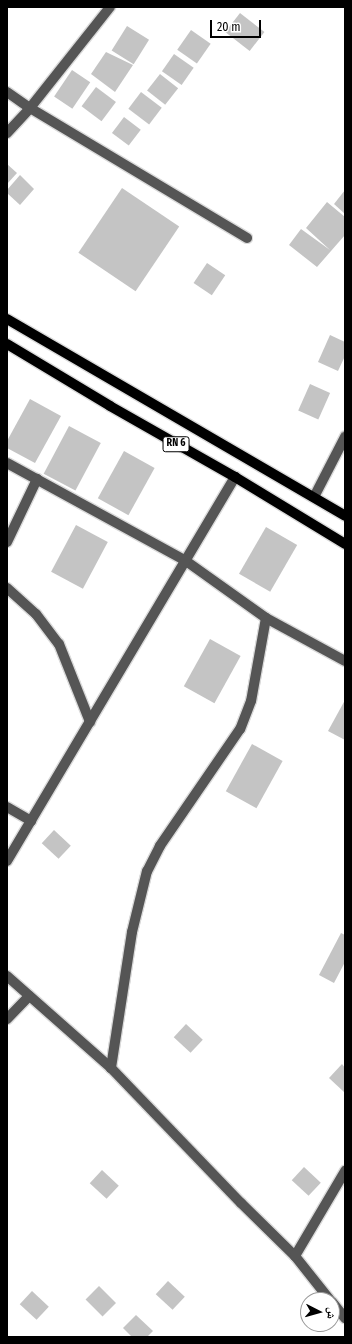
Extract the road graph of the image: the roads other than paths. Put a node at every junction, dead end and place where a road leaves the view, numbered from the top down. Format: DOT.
graph roads {
  1 [pos="110,7"];
  2 [pos="7,92"];
  3 [pos="30,108"];
  4 [pos="7,133"];
  5 [pos="247,238"];
  6 [pos="7,319"];
  7 [pos="7,344"];
  8 [pos="345,436"];
  9 [pos="7,462"];
  10 [pos="235,477"];
  11 [pos="37,479"];
  12 [pos="314,497"];
  13 [pos="345,516"];
  14 [pos="7,542"];
  15 [pos="345,544"];
  16 [pos="186,561"];
  17 [pos="7,588"];
  18 [pos="266,618"];
  19 [pos="345,661"];
  20 [pos="90,722"];
  21 [pos="7,807"];
  22 [pos="31,821"];
  23 [pos="7,861"];
  24 [pos="7,976"];
  25 [pos="29,996"];
  26 [pos="7,1019"];
  27 [pos="111,1068"];
  28 [pos="345,1171"];
  29 [pos="295,1256"];
  30 [pos="324,1292"];
  1 -- 3 [label="street"];
  2 -- 3 [label="street"];
  3 -- 4 [label="street"];
  3 -- 5 [label="street"];
  6 -- 12 [label="main road, RN 6"];
  7 -- 10 [label="main road, RN 6"];
  8 -- 12 [label="street"];
  9 -- 11 [label="street"];
  10 -- 15 [label="main road, RN 6"];
  10 -- 16 [label="street"];
  11 -- 14 [label="street"];
  11 -- 16 [label="street"];
  12 -- 13 [label="main road, RN 6"];
  16 -- 18 [label="street"];
  16 -- 20 [label="street"];
  17 -- 20 [label="street"];
  18 -- 19 [label="street"];
  18 -- 27 [label="street"];
  20 -- 22 [label="street"];
  21 -- 22 [label="street"];
  22 -- 23 [label="street"];
  24 -- 25 [label="street"];
  25 -- 26 [label="street"];
  25 -- 27 [label="street"];
  27 -- 29 [label="street"];
  28 -- 29 [label="street"];
  29 -- 30 [label="street"];
}
